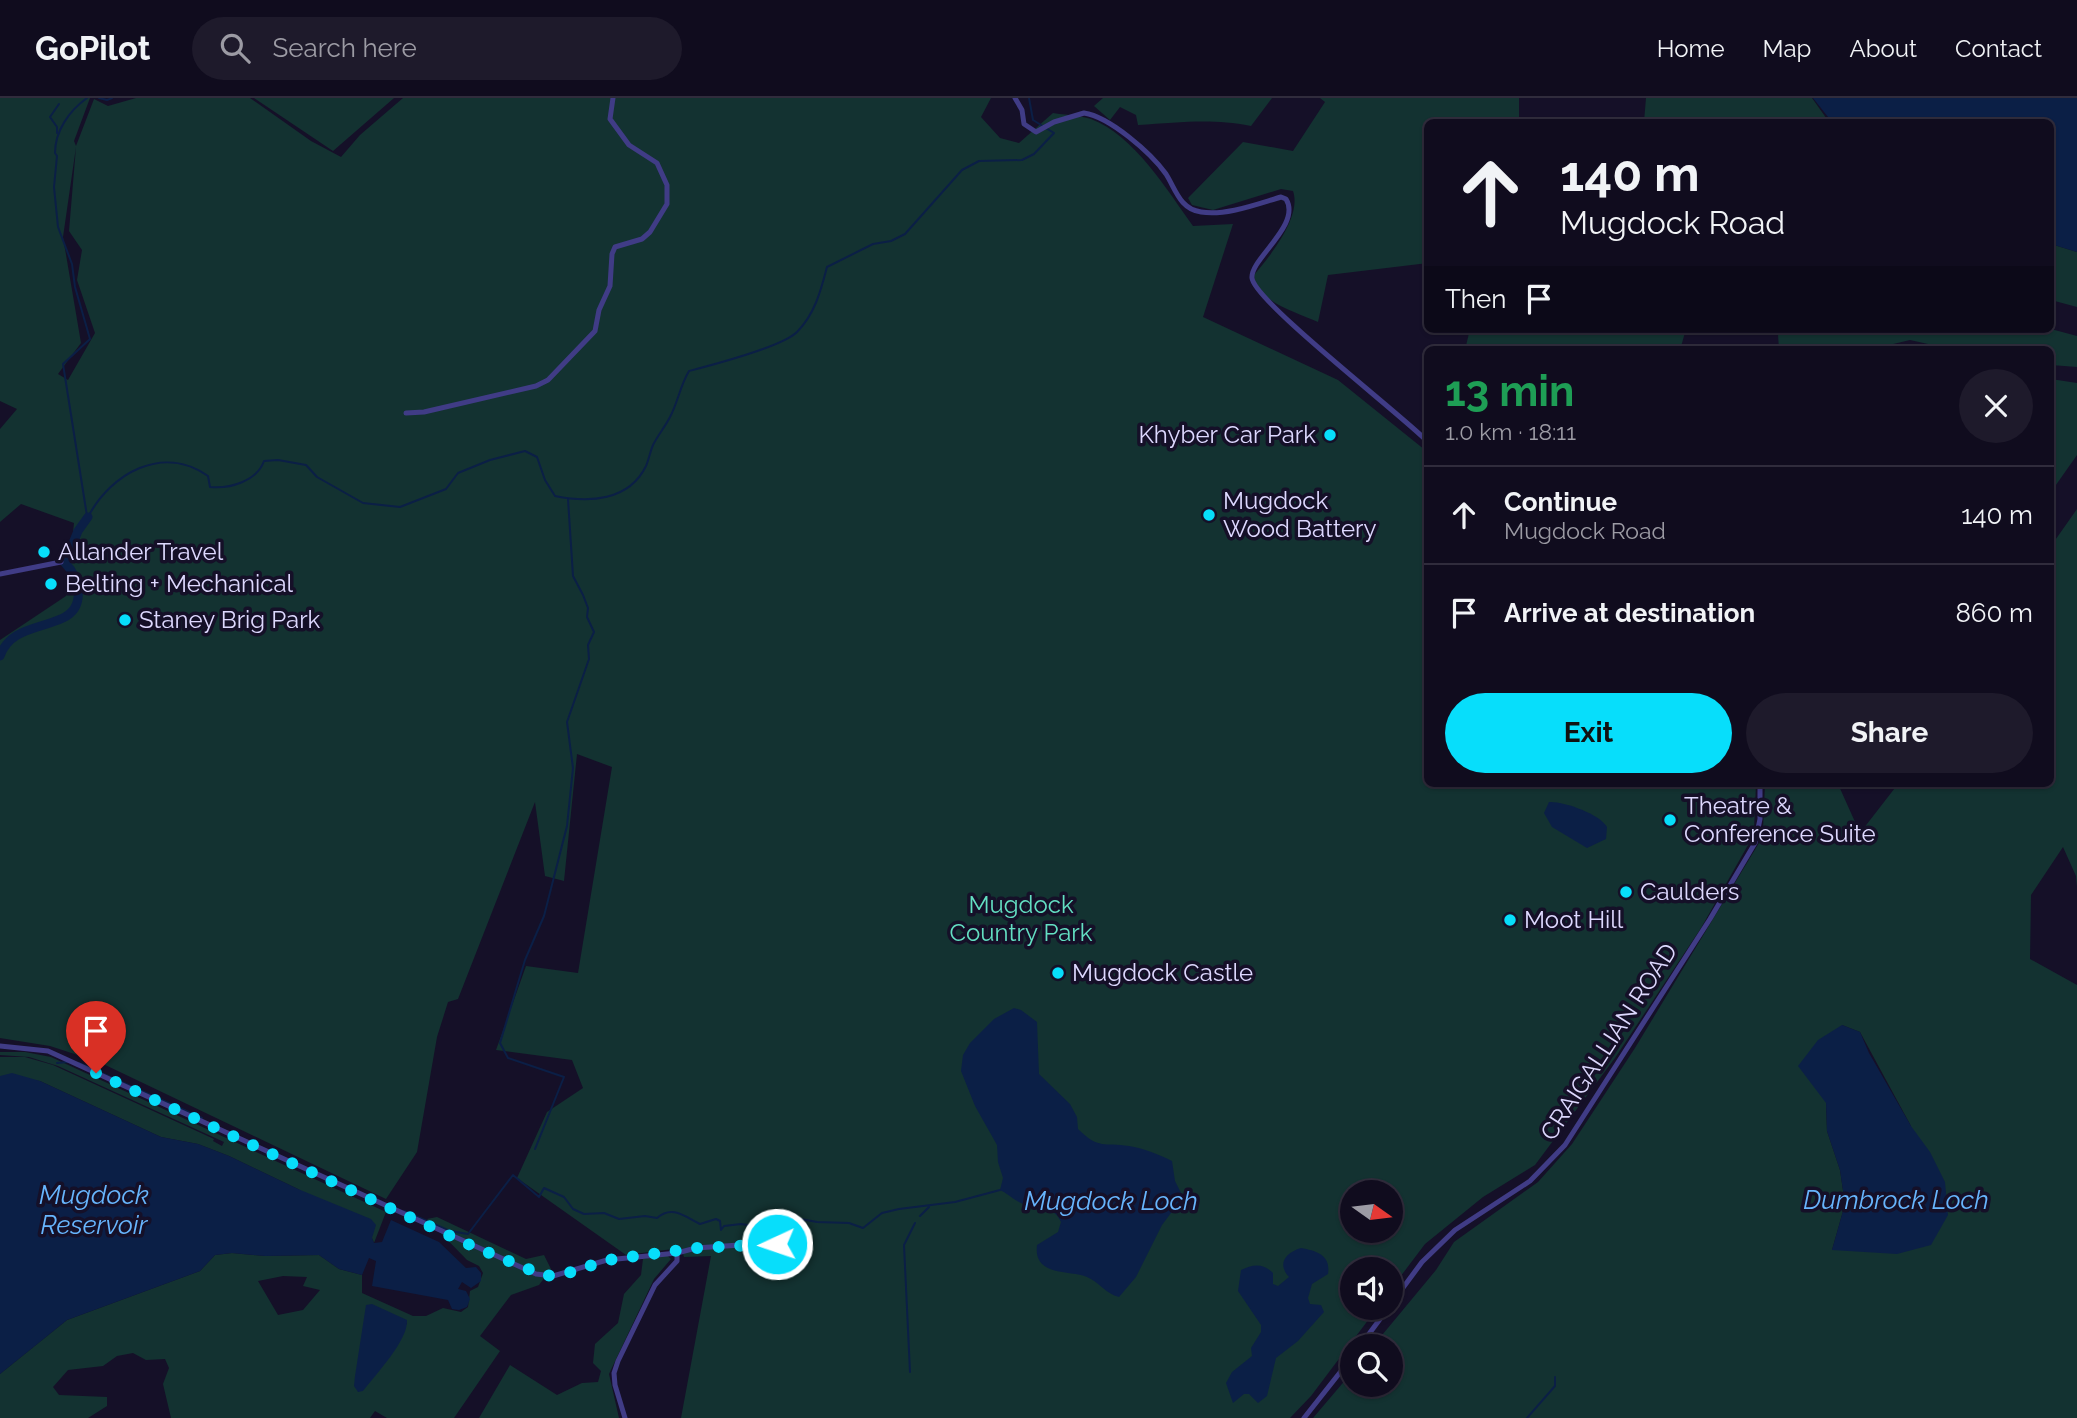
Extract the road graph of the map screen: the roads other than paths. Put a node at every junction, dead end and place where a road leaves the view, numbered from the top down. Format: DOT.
graph roads {
  1 [pos="613,98"];
  2 [pos="1016,98"];
  3 [pos="406,413"];
  4 [pos="1424,438"];
  5 [pos="61,562"];
  6 [pos="0,575"];
  7 [pos="1760,787"];
  8 [pos="0,1046"];
  9 [pos="799,1241"];
  10 [pos="677,1252"];
  11 [pos="1403,1288"];
  12 [pos="1340,1372"];
  13 [pos="625,1418"];
  14 [pos="1304,1418"];
  1 -- 3 [label="street"];
  2 -- 4 [label="street"];
  5 -- 6 [label="street"];
  7 -- 11 [label="street, CRAIGALLIAN ROAD"];
  8 -- 10 [label="street"];
  9 -- 10 [label="street"];
  10 -- 13 [label="street"];
  12 -- 14 [label="street"];
}
